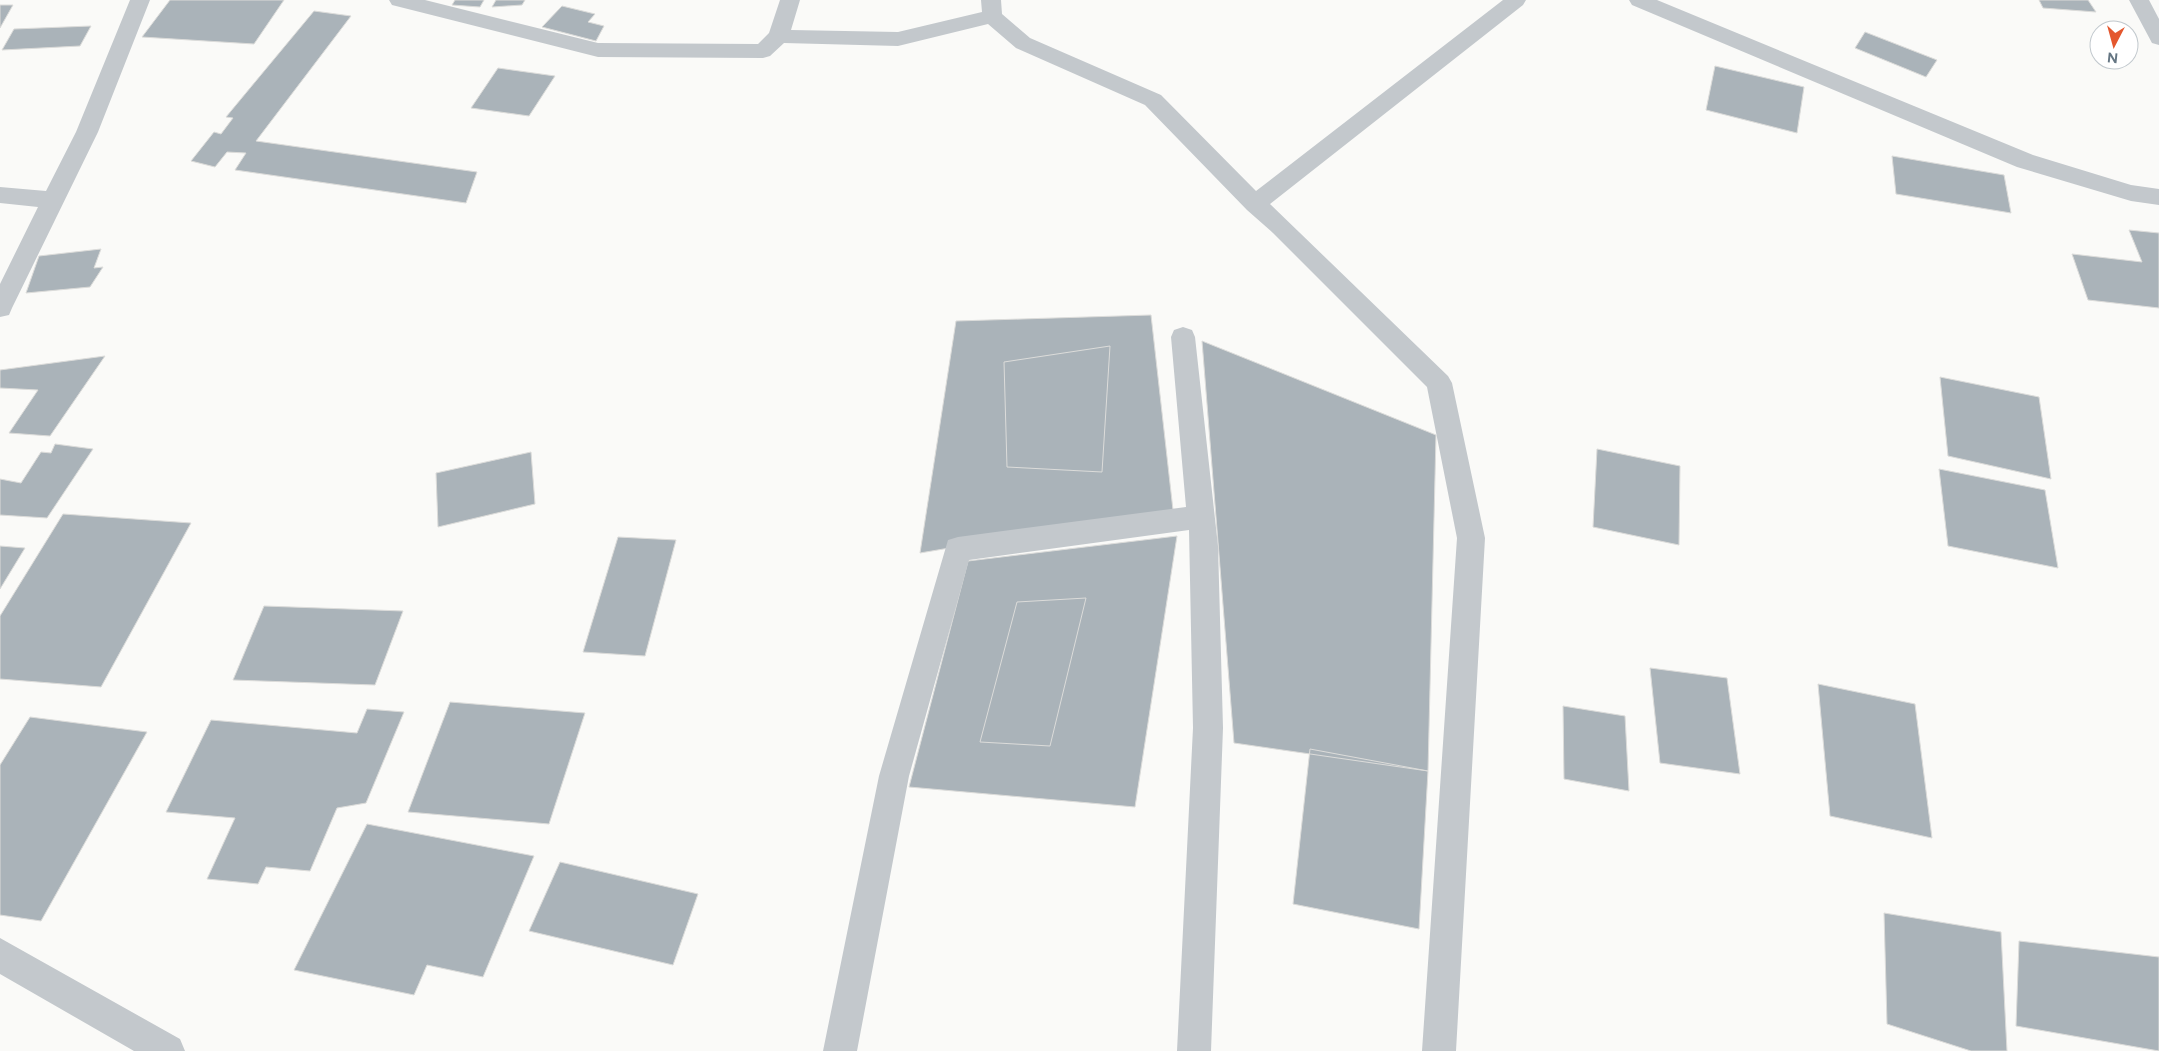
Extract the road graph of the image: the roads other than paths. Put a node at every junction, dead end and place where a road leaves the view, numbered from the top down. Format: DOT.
graph roads {
  1 [pos="140,0"];
  2 [pos="399,0"];
  3 [pos="790,0"];
  4 [pos="1516,0"];
  5 [pos="1639,0"];
  6 [pos="2139,0"];
  7 [pos="991,8"];
  8 [pos="779,36"];
  9 [pos="2159,38"];
  10 [pos="0,196"];
  11 [pos="2159,197"];
  12 [pos="54,200"];
  13 [pos="1255,204"];
  14 [pos="0,308"];
  15 [pos="1183,337"];
  16 [pos="1201,517"];
  17 [pos="0,954"];
  18 [pos="168,1051"];
  19 [pos="840,1051"];
  20 [pos="1194,1051"];
  21 [pos="1439,1051"];
  1 -- 12 [label="street"];
  2 -- 8 [label="street"];
  3 -- 8 [label="street"];
  4 -- 13 [label="street"];
  5 -- 11 [label="street"];
  6 -- 9 [label="street"];
  7 -- 8 [label="street"];
  7 -- 13 [label="street"];
  10 -- 12 [label="street"];
  12 -- 14 [label="street"];
  13 -- 21 [label="street"];
  15 -- 16 [label="street"];
  16 -- 19 [label="street"];
  16 -- 20 [label="street"];
  17 -- 18 [label="street"];
}
